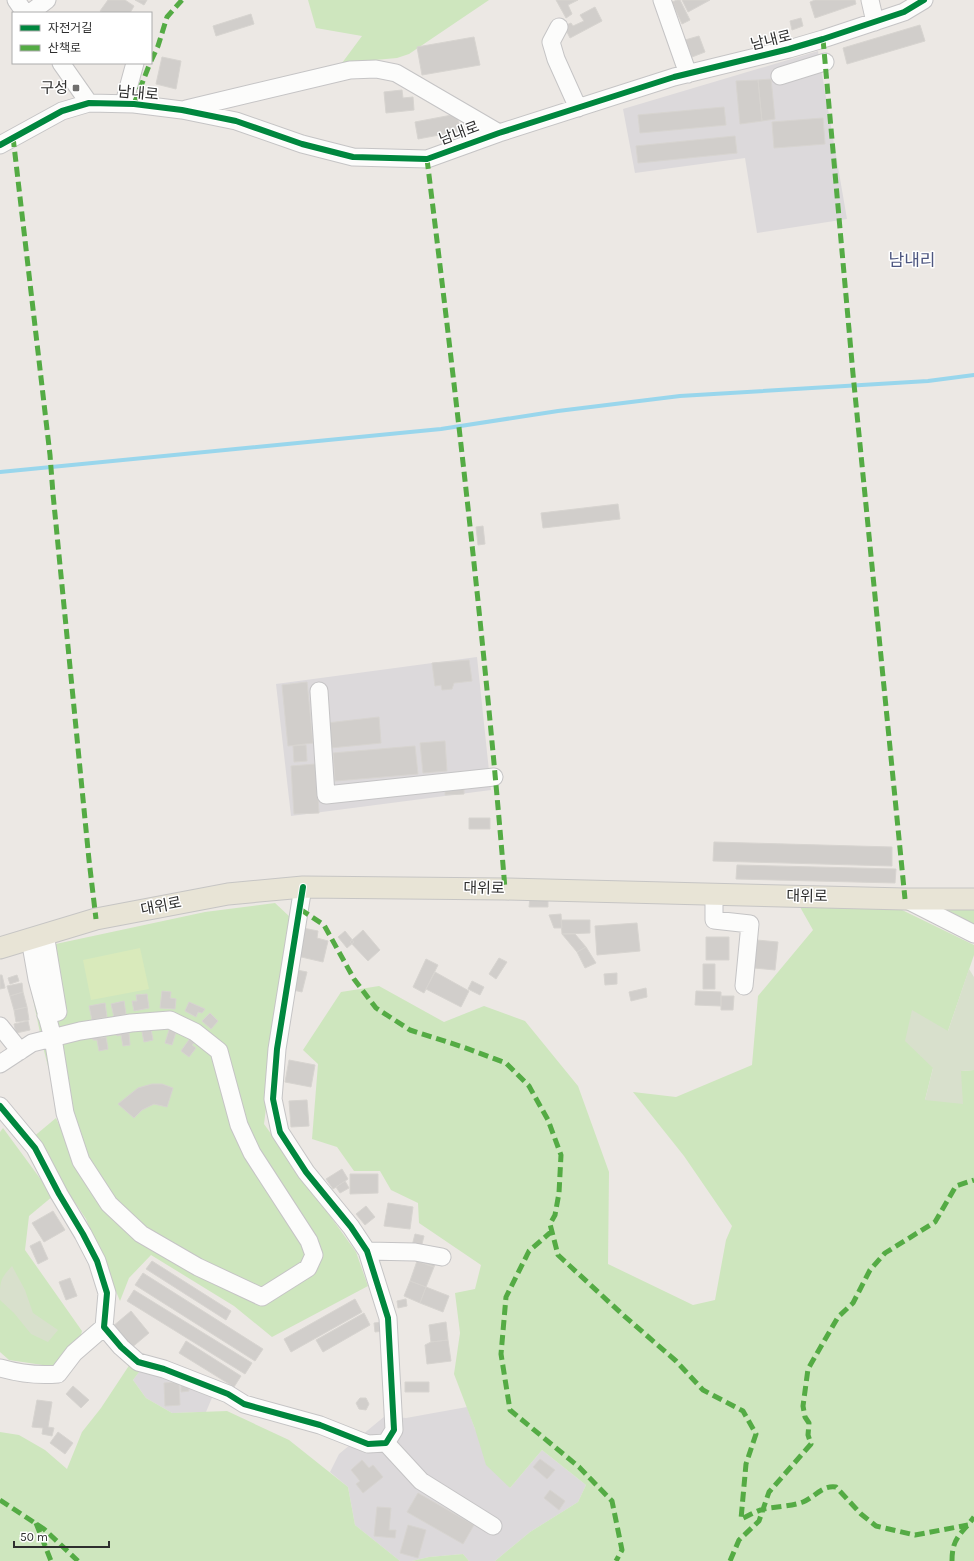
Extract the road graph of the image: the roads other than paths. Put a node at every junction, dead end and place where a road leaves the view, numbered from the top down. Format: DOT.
graph roads {
  1 [pos="16,0"];
  2 [pos="47,0"];
  3 [pos="662,0"];
  4 [pos="870,0"];
  5 [pos="924,0"];
  6 [pos="24,12"];
  7 [pos="31,12"];
  8 [pos="875,22"];
  9 [pos="559,27"];
  10 [pos="825,62"];
  11 [pos="62,64"];
  12 [pos="136,64"];
  13 [pos="688,74"];
  14 [pos="780,76"];
  15 [pos="89,103"];
  16 [pos="124,104"];
  17 [pos="578,108"];
  18 [pos="182,110"];
  19 [pos="499,133"];
  20 [pos="0,145"];
  21 [pos="319,691"];
  22 [pos="494,777"];
  23 [pos="303,887"];
  24 [pos="714,894"];
  25 [pos="905,899"];
  26 [pos="974,899"];
  27 [pos="974,934"];
  28 [pos="38,936"];
  29 [pos="0,948"];
  30 [pos="744,986"];
  31 [pos="0,1026"];
  32 [pos="53,1038"];
  33 [pos="20,1051"];
  34 [pos="0,1064"];
  35 [pos="0,1106"];
  36 [pos="367,1251"];
  37 [pos="442,1257"];
  38 [pos="104,1328"];
  39 [pos="0,1368"];
  40 [pos="386,1443"];
  41 [pos="493,1526"];
  1 -- 6 [label="street"];
  2 -- 7 [label="street"];
  3 -- 13 [label="street"];
  4 -- 8 [label="street"];
  5 -- 8 [label="street, 남내로"];
  8 -- 13 [label="street, 남내로"];
  9 -- 17 [label="street"];
  10 -- 14 [label="street"];
  11 -- 15 [label="street"];
  12 -- 16 [label="street"];
  13 -- 17 [label="street, 남내로"];
  15 -- 16 [label="street, 남내로"];
  15 -- 20 [label="street, 남내로"];
  16 -- 18 [label="street, 남내로"];
  17 -- 19 [label="street, 남내로"];
  18 -- 19 [label="street, 남내로"];
  18 -- 19 [label="street"];
  21 -- 22 [label="street"];
  23 -- 24 [label="main road, 대위로"];
  23 -- 28 [label="main road, 대위로"];
  23 -- 36 [label="street"];
  24 -- 25 [label="main road, 대위로"];
  24 -- 30 [label="street"];
  25 -- 26 [label="main road, 대위로"];
  25 -- 27 [label="street"];
  28 -- 29 [label="main road, 대위로"];
  28 -- 32 [label="street"];
  31 -- 33 [label="street"];
  32 -- 32 [label="street"];
  32 -- 33 [label="street"];
  33 -- 34 [label="street"];
  35 -- 38 [label="street"];
  36 -- 37 [label="street"];
  36 -- 40 [label="street"];
  38 -- 39 [label="street"];
  38 -- 40 [label="street"];
  40 -- 41 [label="street"];
}
